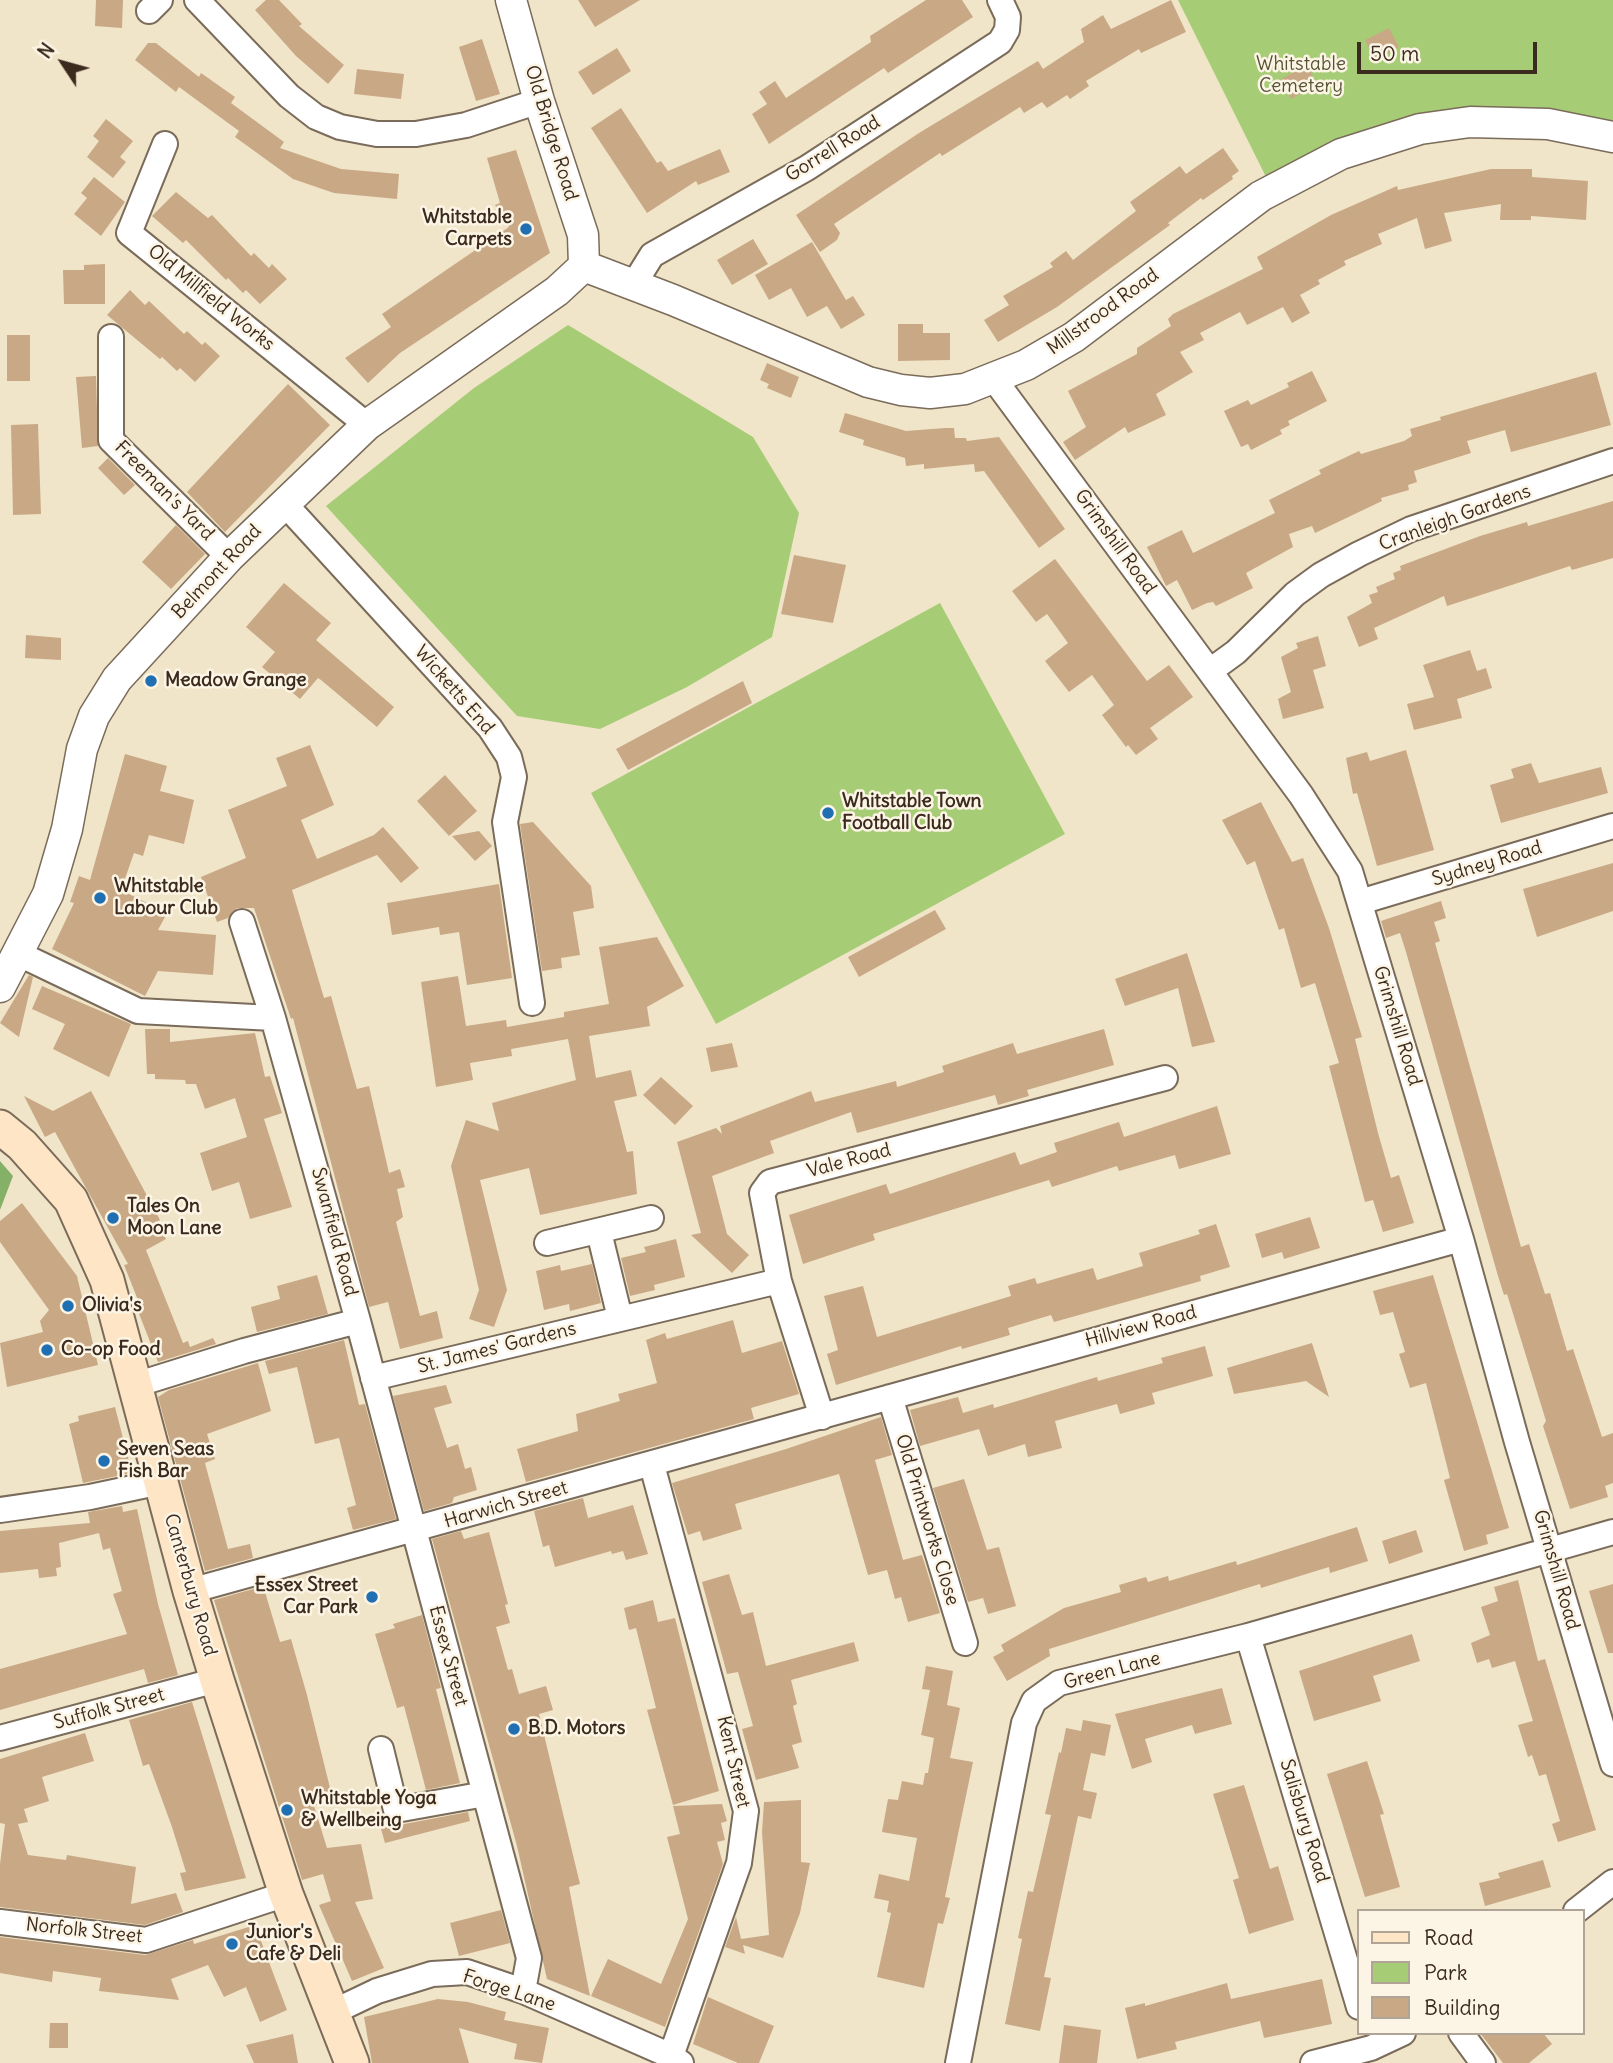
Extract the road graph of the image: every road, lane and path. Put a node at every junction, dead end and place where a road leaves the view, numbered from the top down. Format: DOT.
graph roads {
  1 [pos="197,0"];
  2 [pos="511,0"];
  3 [pos="1000,0"];
  4 [pos="539,101"];
  5 [pos="1613,137"];
  6 [pos="165,144"];
  7 [pos="584,267"];
  8 [pos="634,284"];
  9 [pos="111,337"];
  10 [pos="994,379"];
  11 [pos="367,425"];
  12 [pos="1613,461"];
  13 [pos="284,503"];
  14 [pos="229,557"];
  15 [pos="1210,671"];
  16 [pos="1613,826"];
  17 [pos="1360,902"];
  18 [pos="242,922"];
  19 [pos="19,954"];
  20 [pos="0,988"];
  21 [pos="532,1003"];
  22 [pos="273,1018"];
  23 [pos="1165,1078"];
  24 [pos="0,1127"];
  25 [pos="651,1218"];
  26 [pos="599,1232"];
  27 [pos="1461,1239"];
  28 [pos="547,1243"];
  29 [pos="779,1281"];
  30 [pos="620,1318"];
  31 [pos="358,1321"];
  32 [pos="373,1378"];
  33 [pos="135,1385"];
  34 [pos="890,1397"];
  35 [pos="822,1417"];
  36 [pos="652,1465"];
  37 [pos="161,1482"];
  38 [pos="0,1510"];
  39 [pos="414,1531"];
  40 [pos="1613,1532"];
  41 [pos="1551,1550"];
  42 [pos="190,1591"];
  43 [pos="1248,1636"];
  44 [pos="964,1643"];
  45 [pos="217,1680"];
  46 [pos="0,1738"];
  47 [pos="381,1749"];
  48 [pos="1613,1764"];
  49 [pos="485,1794"];
  50 [pos="1613,1882"];
  51 [pos="286,1894"];
  52 [pos="1579,1909"];
  53 [pos="0,1922"];
  54 [pos="523,1991"];
  55 [pos="1358,2004"];
  56 [pos="333,2012"];
  57 [pos="1393,2035"];
  58 [pos="1462,2035"];
  59 [pos="1369,2040"];
  60 [pos="676,2059"];
  61 [pos="352,2063"];
  62 [pos="958,2063"];
  63 [pos="1313,2063"];
  64 [pos="1483,2063"];
  1 -- 4 [label="street"];
  2 -- 4 [label="street, Old Bridge Road"];
  3 -- 8 [label="street, Gorrell Road"];
  4 -- 7 [label="street, Old Bridge Road"];
  5 -- 10 [label="street, Millstrood Road"];
  6 -- 11 [label="street, Old Millfield Works"];
  7 -- 8 [label="street, Millstrood Road"];
  7 -- 11 [label="street, Belmont Road"];
  8 -- 10 [label="street, Millstrood Road"];
  9 -- 14 [label="street, Freeman's Yard"];
  10 -- 15 [label="street, Grimshill Road"];
  11 -- 13 [label="street, Belmont Road"];
  12 -- 15 [label="street, Cranleigh Gardens"];
  13 -- 14 [label="street, Belmont Road"];
  13 -- 21 [label="street, Wicketts End"];
  14 -- 19 [label="street, Belmont Road"];
  15 -- 17 [label="street, Grimshill Road"];
  16 -- 17 [label="street, Sydney Road"];
  17 -- 27 [label="street, Grimshill Road"];
  18 -- 22 [label="street, Swanfield Road"];
  19 -- 20 [label="street, Belmont Road"];
  19 -- 22 [label="street"];
  22 -- 31 [label="street, Swanfield Road"];
  23 -- 29 [label="street, Vale Road"];
  24 -- 33 [label="main road, Canterbury Road"];
  25 -- 26 [label="street"];
  26 -- 28 [label="street"];
  26 -- 30 [label="street"];
  27 -- 34 [label="street, Hillview Road"];
  27 -- 41 [label="street, Grimshill Road"];
  29 -- 30 [label="street, St. James' Gardens"];
  29 -- 35 [label="street, Vale Road"];
  30 -- 32 [label="street, St. James' Gardens"];
  31 -- 32 [label="street, Essex Street"];
  31 -- 33 [label="street, Swanfield Road"];
  32 -- 39 [label="street, Essex Street"];
  33 -- 37 [label="main road, Canterbury Road"];
  34 -- 35 [label="street, Hillview Road"];
  34 -- 44 [label="street, Old Printworks Close"];
  35 -- 36 [label="street, Harwich Street"];
  36 -- 39 [label="street, Harwich Street"];
  36 -- 60 [label="street, Kent Street"];
  37 -- 38 [label="street"];
  37 -- 42 [label="main road, Canterbury Road"];
  39 -- 42 [label="street, Harwich Street"];
  39 -- 49 [label="street, Essex Street"];
  40 -- 41 [label="street, Green Lane"];
  41 -- 43 [label="street, Green Lane"];
  41 -- 48 [label="street, Grimshill Road"];
  42 -- 45 [label="main road, Canterbury Road"];
  43 -- 55 [label="street, Salisbury Road"];
  43 -- 62 [label="street, Green Lane"];
  45 -- 46 [label="street, Suffolk Street"];
  45 -- 51 [label="main road, Canterbury Road"];
  47 -- 49 [label="street"];
  49 -- 54 [label="street, Essex Street"];
  50 -- 52 [label="street"];
  51 -- 53 [label="street, Norfolk Street"];
  51 -- 56 [label="main road, Canterbury Road"];
  54 -- 56 [label="street, Forge Lane"];
  54 -- 60 [label="street, Forge Lane"];
  56 -- 61 [label="main road, Canterbury Road"];
  57 -- 59 [label="street"];
  58 -- 64 [label="street"];
  59 -- 63 [label="street"];
}
